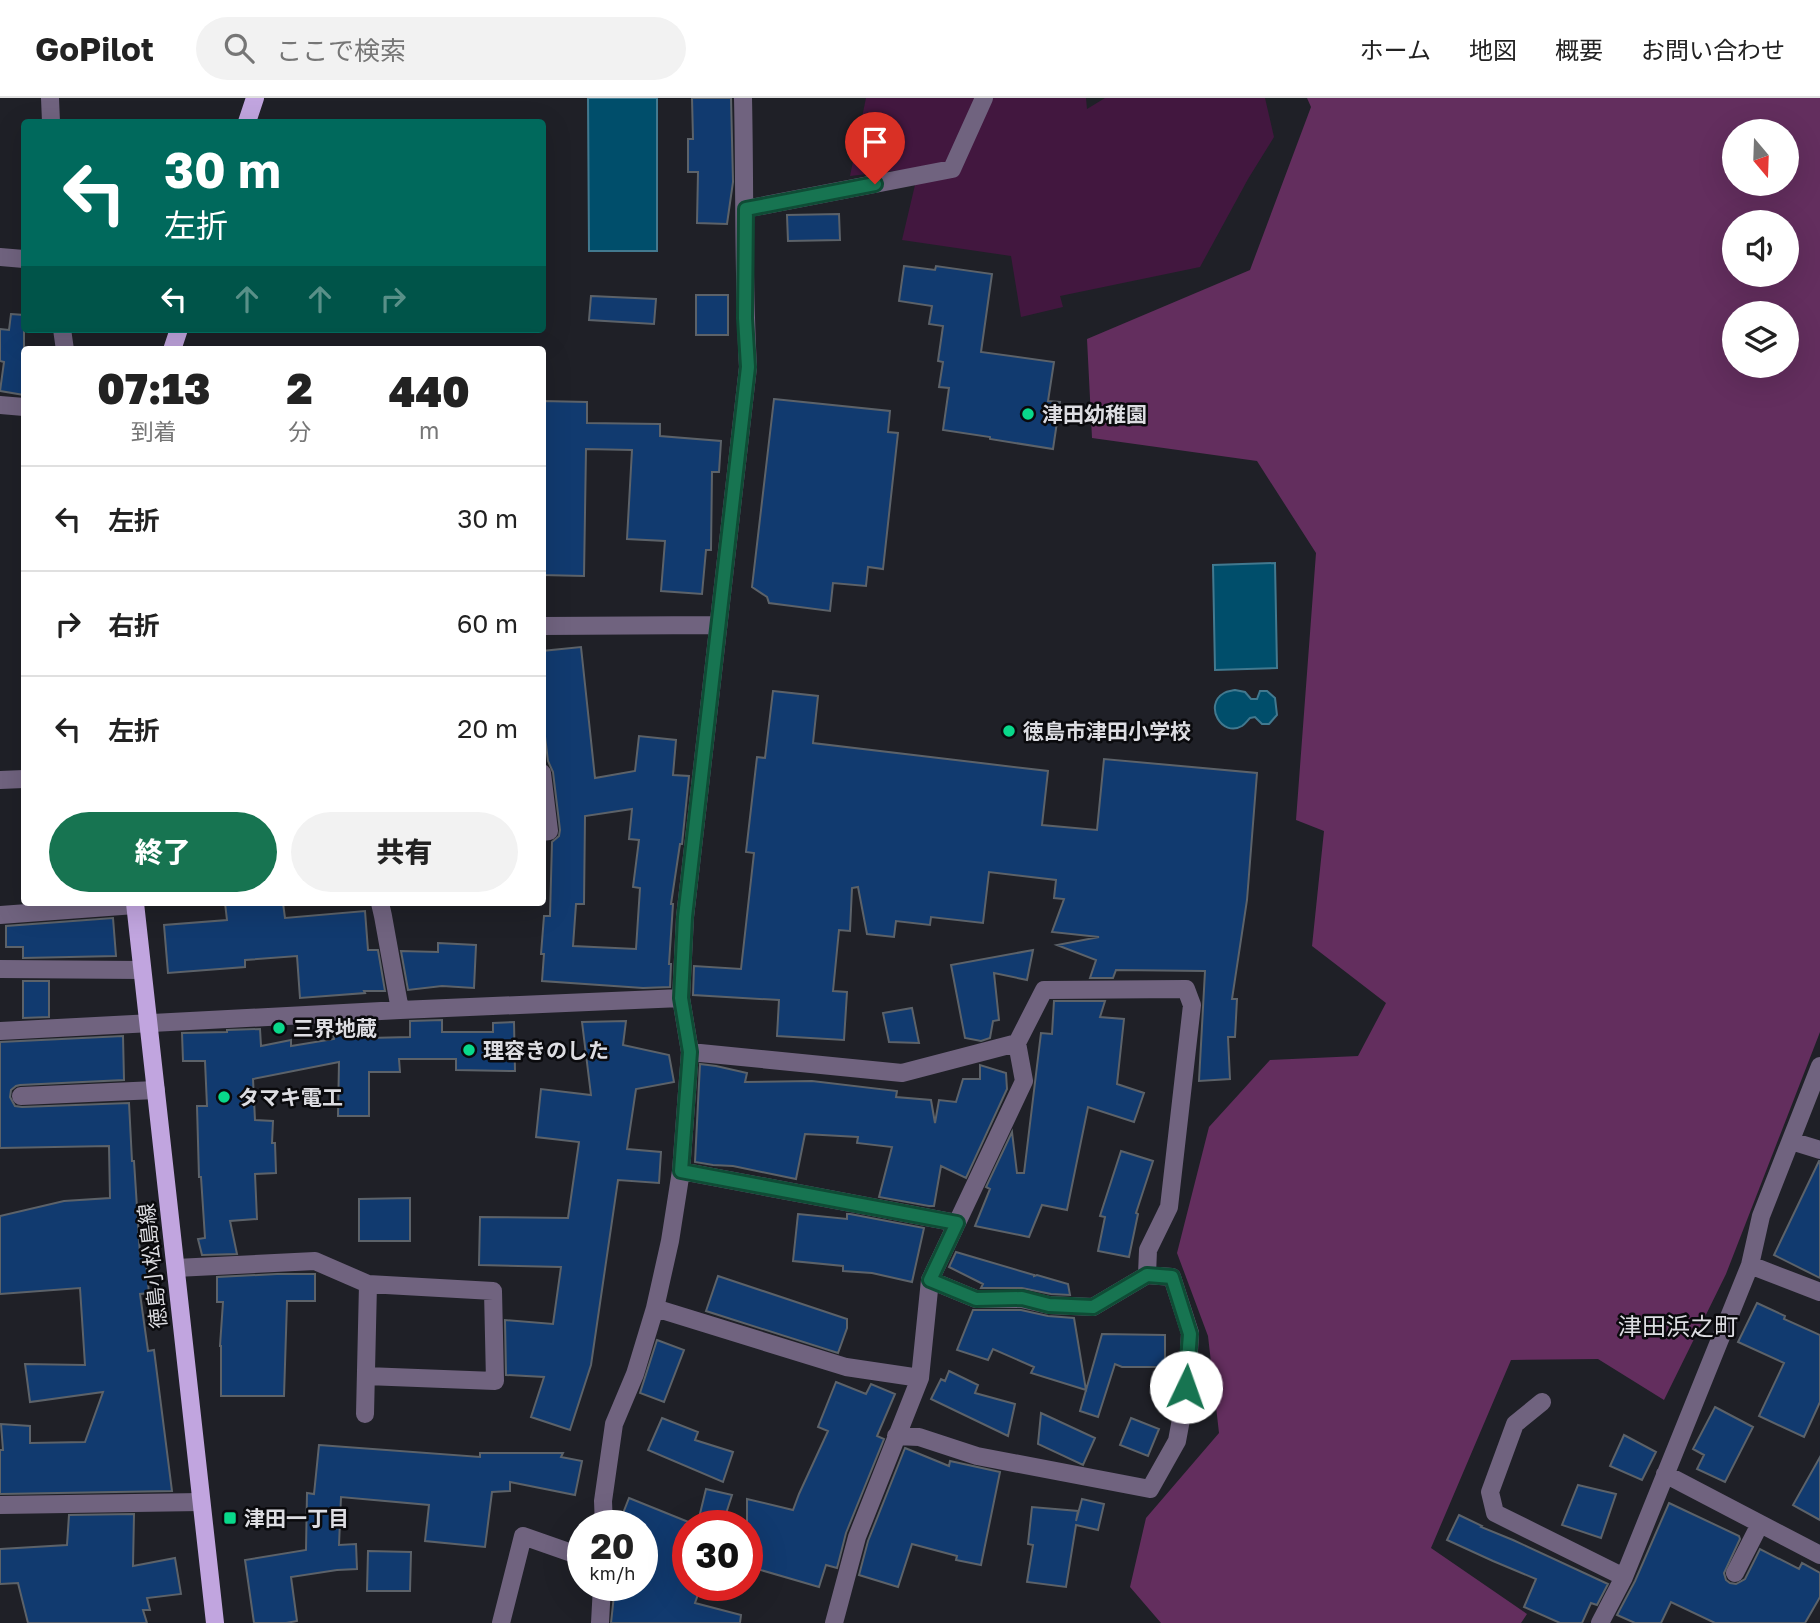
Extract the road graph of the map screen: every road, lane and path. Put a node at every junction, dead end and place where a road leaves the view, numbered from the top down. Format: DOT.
graph roads {
  1 [pos="50,98"];
  2 [pos="255,98"];
  3 [pos="743,98"];
  4 [pos="984,98"];
  5 [pos="51,119"];
  6 [pos="248,119"];
  7 [pos="746,209"];
  8 [pos="0,257"];
  9 [pos="21,259"];
  10 [pos="0,405"];
  11 [pos="21,407"];
  12 [pos="718,625"];
  13 [pos="546,626"];
  14 [pos="21,779"];
  15 [pos="0,780"];
  16 [pos="546,806"];
  17 [pos="546,831"];
  18 [pos="110,906"];
  19 [pos="135,906"];
  20 [pos="381,906"];
  21 [pos="0,915"];
  22 [pos="0,969"];
  23 [pos="142,970"];
  24 [pos="681,998"];
  25 [pos="400,1010"];
  26 [pos="148,1023"];
  27 [pos="0,1031"];
  28 [pos="1017,1043"];
  29 [pos="690,1052"];
  30 [pos="1820,1066"];
  31 [pos="156,1090"];
  32 [pos="21,1096"];
  33 [pos="1791,1141"];
  34 [pos="1820,1150"];
  35 [pos="681,1171"];
  36 [pos="957,1223"];
  37 [pos="1750,1265"];
  38 [pos="176,1268"];
  39 [pos="1147,1275"];
  40 [pos="930,1280"];
  41 [pos="368,1284"];
  42 [pos="1820,1292"];
  43 [pos="655,1308"];
  44 [pos="366,1376"];
  45 [pos="920,1378"];
  46 [pos="1542,1402"];
  47 [pos="365,1414"];
  48 [pos="896,1436"];
  49 [pos="1665,1475"];
  50 [pos="201,1502"];
  51 [pos="0,1505"];
  52 [pos="603,1510"];
  53 [pos="1760,1524"];
  54 [pos="567,1551"];
  55 [pos="1820,1555"];
  56 [pos="1735,1573"];
  57 [pos="1624,1577"];
  58 [pos="601,1601"];
  59 [pos="215,1623"];
  60 [pos="501,1623"];
  61 [pos="600,1623"];
  62 [pos="834,1623"];
  63 [pos="1600,1623"];
  1 -- 5 [label="street"];
  2 -- 6 [label="main road"];
  3 -- 7 [label="street"];
  4 -- 7 [label="street"];
  7 -- 12 [label="street"];
  8 -- 9 [label="street"];
  10 -- 11 [label="street"];
  12 -- 13 [label="street"];
  12 -- 24 [label="street"];
  14 -- 15 [label="street"];
  16 -- 17 [label="street"];
  18 -- 21 [label="street"];
  19 -- 23 [label="main road, 徳島小松島線"];
  20 -- 25 [label="street"];
  22 -- 23 [label="street"];
  23 -- 26 [label="main road, 徳島小松島線"];
  24 -- 25 [label="street"];
  24 -- 29 [label="street"];
  25 -- 26 [label="street"];
  26 -- 27 [label="street"];
  26 -- 31 [label="main road, 徳島小松島線"];
  28 -- 29 [label="street"];
  28 -- 36 [label="street"];
  28 -- 39 [label="street"];
  29 -- 35 [label="street"];
  30 -- 33 [label="street"];
  31 -- 32 [label="street"];
  31 -- 38 [label="main road, 徳島小松島線"];
  33 -- 34 [label="street"];
  33 -- 37 [label="street"];
  35 -- 36 [label="street"];
  35 -- 43 [label="street"];
  36 -- 40 [label="street"];
  37 -- 42 [label="street"];
  37 -- 49 [label="street"];
  38 -- 41 [label="street"];
  38 -- 50 [label="main road, 徳島小松島線"];
  39 -- 40 [label="street"];
  39 -- 48 [label="street"];
  40 -- 45 [label="street"];
  41 -- 44 [label="street"];
  41 -- 44 [label="street"];
  43 -- 45 [label="street"];
  43 -- 52 [label="street"];
  44 -- 47 [label="street"];
  45 -- 48 [label="street"];
  46 -- 57 [label="street"];
  48 -- 62 [label="street"];
  49 -- 53 [label="street"];
  49 -- 57 [label="street"];
  50 -- 51 [label="street"];
  50 -- 59 [label="main road, 徳島小松島線"];
  53 -- 55 [label="street"];
  53 -- 56 [label="street"];
  54 -- 60 [label="street"];
  57 -- 63 [label="street"];
  58 -- 61 [label="street"];
}
